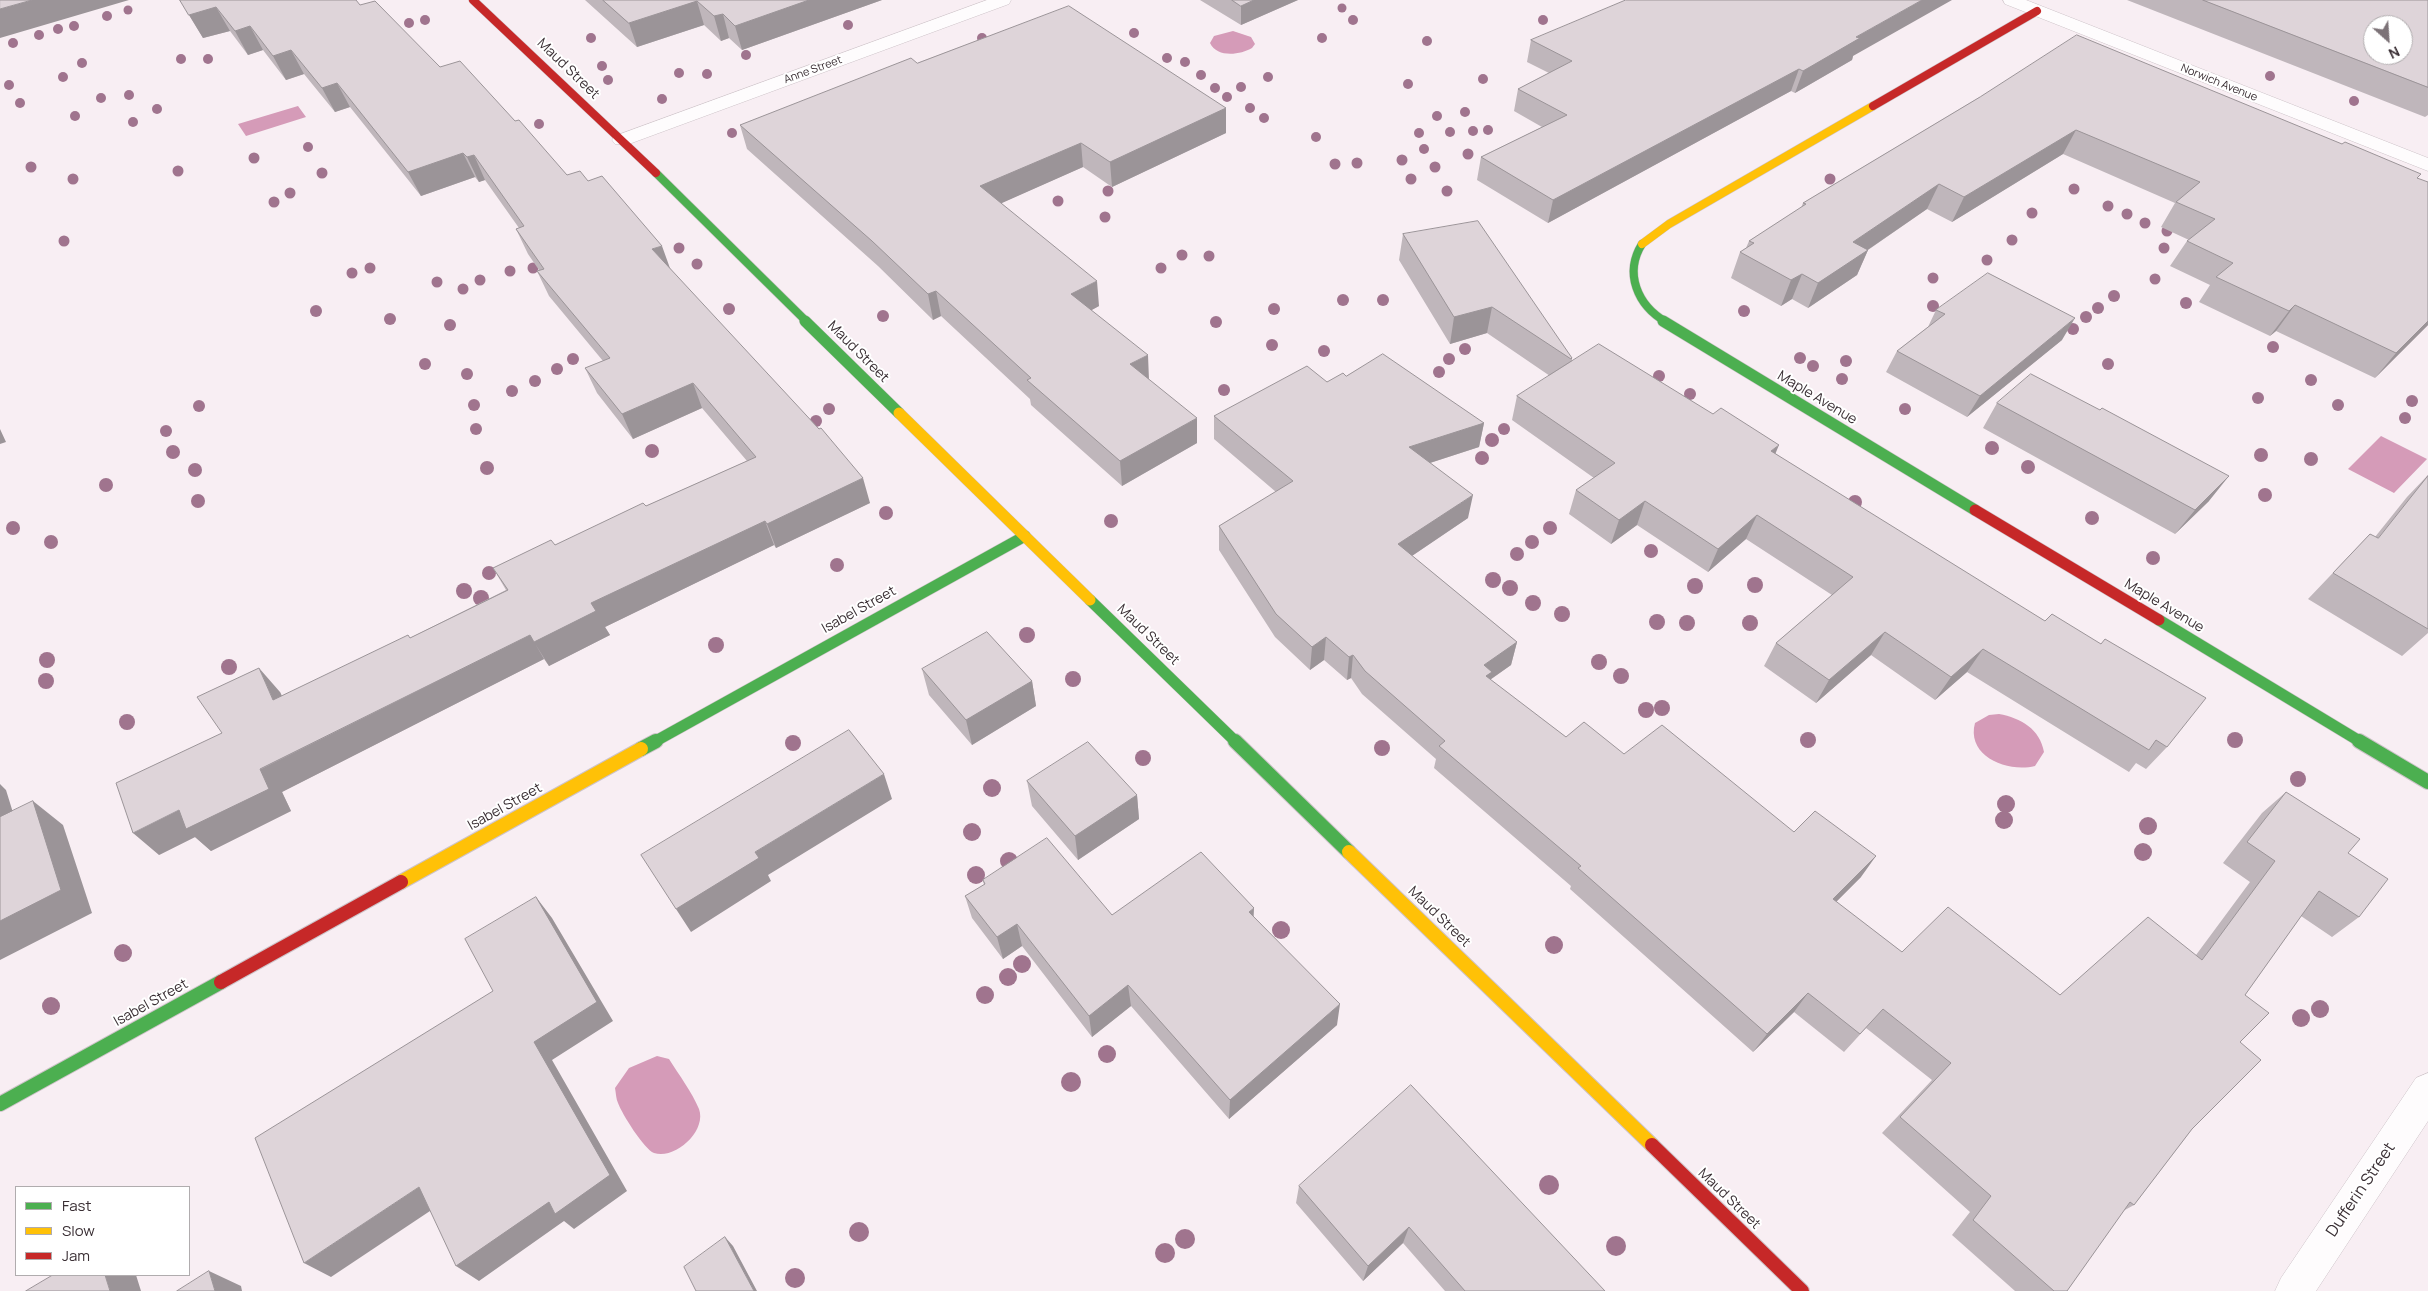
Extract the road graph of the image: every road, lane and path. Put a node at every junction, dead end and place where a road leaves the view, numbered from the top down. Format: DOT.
graph roads {
  1 [pos="473,0"];
  2 [pos="1003,0"];
  3 [pos="2011,0"];
  4 [pos="2037,10"];
  5 [pos="622,140"];
  6 [pos="2428,165"];
  7 [pos="1025,536"];
  8 [pos="2428,782"];
  9 [pos="2428,1090"];
  10 [pos="0,1104"];
  11 [pos="1802,1291"];
  12 [pos="2294,1291"];
  1 -- 5 [label="street, Maud Street"];
  2 -- 5 [label="street, Anne Street"];
  3 -- 4 [label="street, Norwich Avenue"];
  4 -- 6 [label="street, Norwich Avenue"];
  4 -- 8 [label="street, Maple Avenue"];
  5 -- 7 [label="street, Maud Street"];
  7 -- 10 [label="street, Isabel Street"];
  7 -- 11 [label="street, Maud Street"];
  9 -- 12 [label="street, Dufferin Street"];
}
